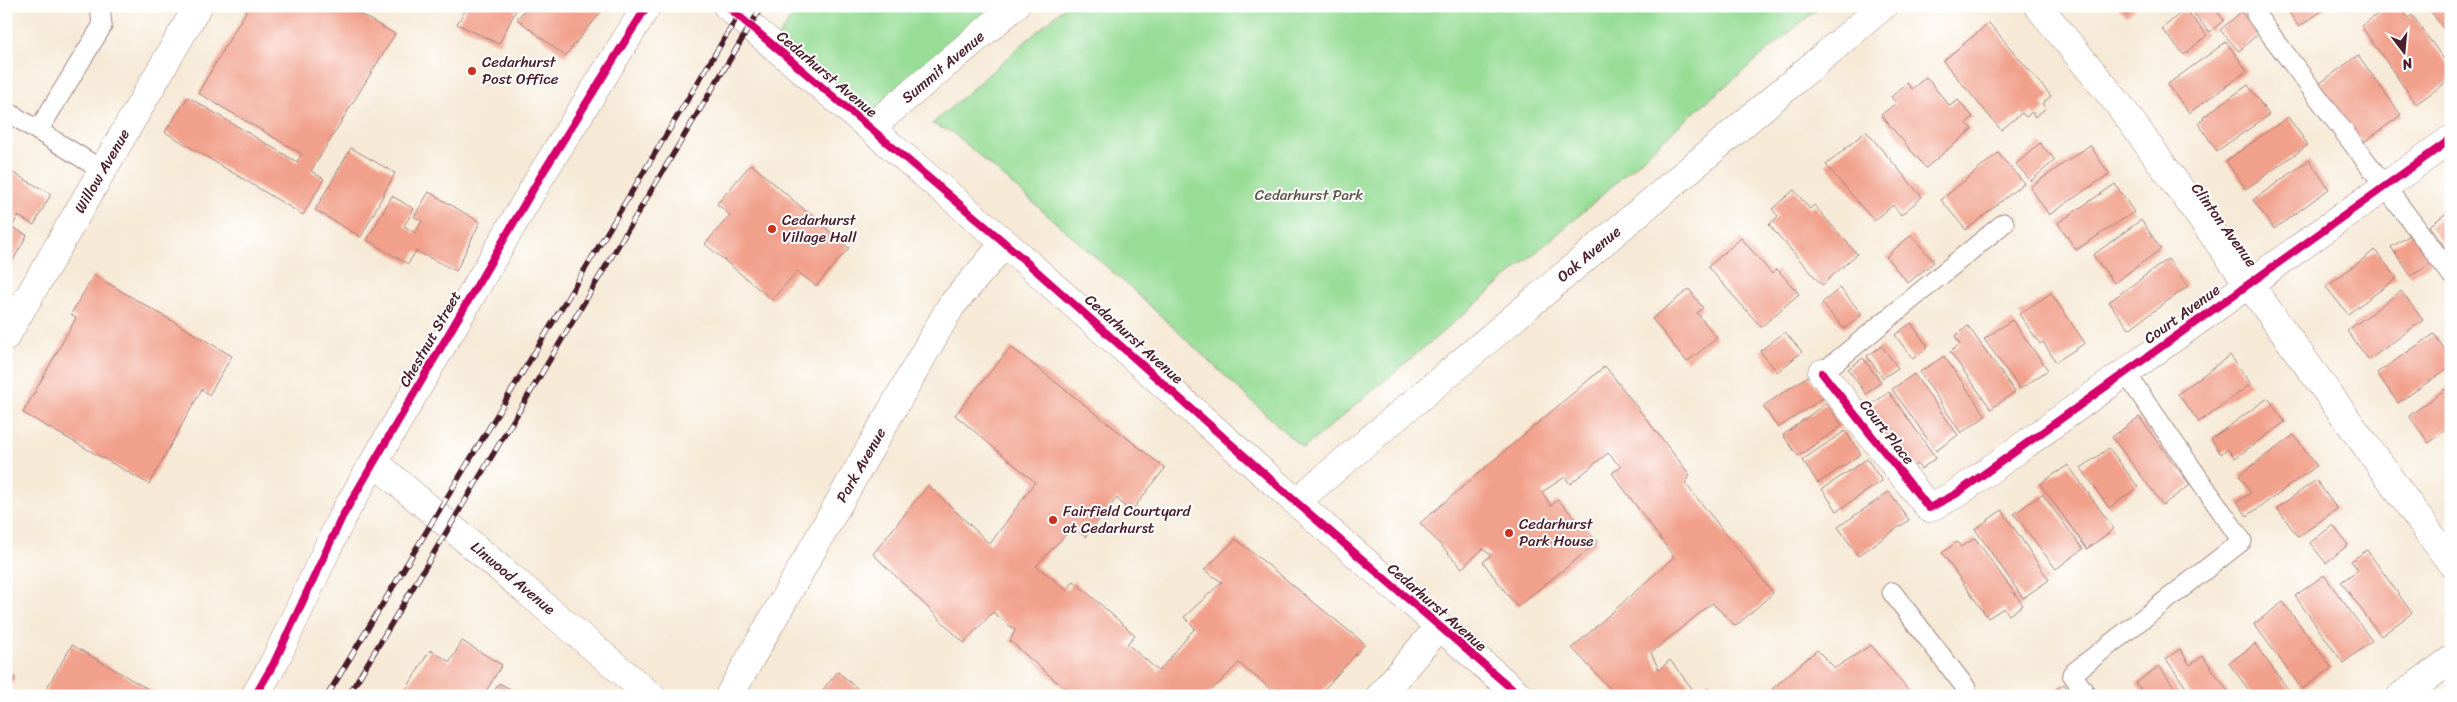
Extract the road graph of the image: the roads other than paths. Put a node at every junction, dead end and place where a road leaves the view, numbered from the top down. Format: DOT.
graph roads {
  1 [pos="100,6"];
  2 [pos="198,6"];
  3 [pos="648,6"];
  4 [pos="726,6"];
  5 [pos="1015,6"];
  6 [pos="1883,6"];
  7 [pos="2038,6"];
  8 [pos="2256,15"];
  9 [pos="6,111"];
  10 [pos="870,128"];
  11 [pos="38,131"];
  12 [pos="2451,139"];
  13 [pos="102,170"];
  14 [pos="2385,186"];
  15 [pos="2004,223"];
  16 [pos="1005,243"];
  17 [pos="2451,274"];
  18 [pos="2248,283"];
  19 [pos="6,336"];
  20 [pos="2125,372"];
  21 [pos="1822,373"];
  22 [pos="374,462"];
  23 [pos="1296,502"];
  24 [pos="1929,508"];
  25 [pos="2451,562"];
  26 [pos="1892,592"];
  27 [pos="1439,626"];
  28 [pos="2451,660"];
  29 [pos="255,696"];
  30 [pos="651,696"];
  31 [pos="729,696"];
  32 [pos="1380,696"];
  33 [pos="1520,696"];
  34 [pos="1967,696"];
  35 [pos="2087,696"];
  36 [pos="2401,696"];
  1 -- 11 [label="lane"];
  2 -- 13 [label="street, Willow Avenue"];
  3 -- 22 [label="street, Chestnut Street"];
  4 -- 10 [label="street, Cedarhurst Avenue"];
  5 -- 10 [label="street, Summit Avenue"];
  6 -- 23 [label="street, Oak Avenue"];
  7 -- 18 [label="street, Clinton Avenue"];
  8 -- 14 [label="lane"];
  9 -- 11 [label="lane"];
  10 -- 16 [label="street, Cedarhurst Avenue"];
  11 -- 13 [label="lane"];
  12 -- 14 [label="street, Court Avenue"];
  13 -- 19 [label="street, Willow Avenue"];
  14 -- 17 [label="lane"];
  14 -- 18 [label="street, Court Avenue"];
  15 -- 21 [label="lane"];
  16 -- 23 [label="street, Cedarhurst Avenue"];
  16 -- 31 [label="street, Park Avenue"];
  18 -- 20 [label="street, Court Avenue"];
  18 -- 25 [label="street, Clinton Avenue"];
  20 -- 24 [label="street, Court Avenue"];
  20 -- 35 [label="lane"];
  21 -- 24 [label="street, Court Place"];
  22 -- 29 [label="street, Chestnut Street"];
  22 -- 30 [label="street, Linwood Avenue"];
  23 -- 27 [label="street, Cedarhurst Avenue"];
  26 -- 34 [label="lane"];
  27 -- 32 [label="street"];
  27 -- 33 [label="street, Cedarhurst Avenue"];
  28 -- 36 [label="street"];
}
